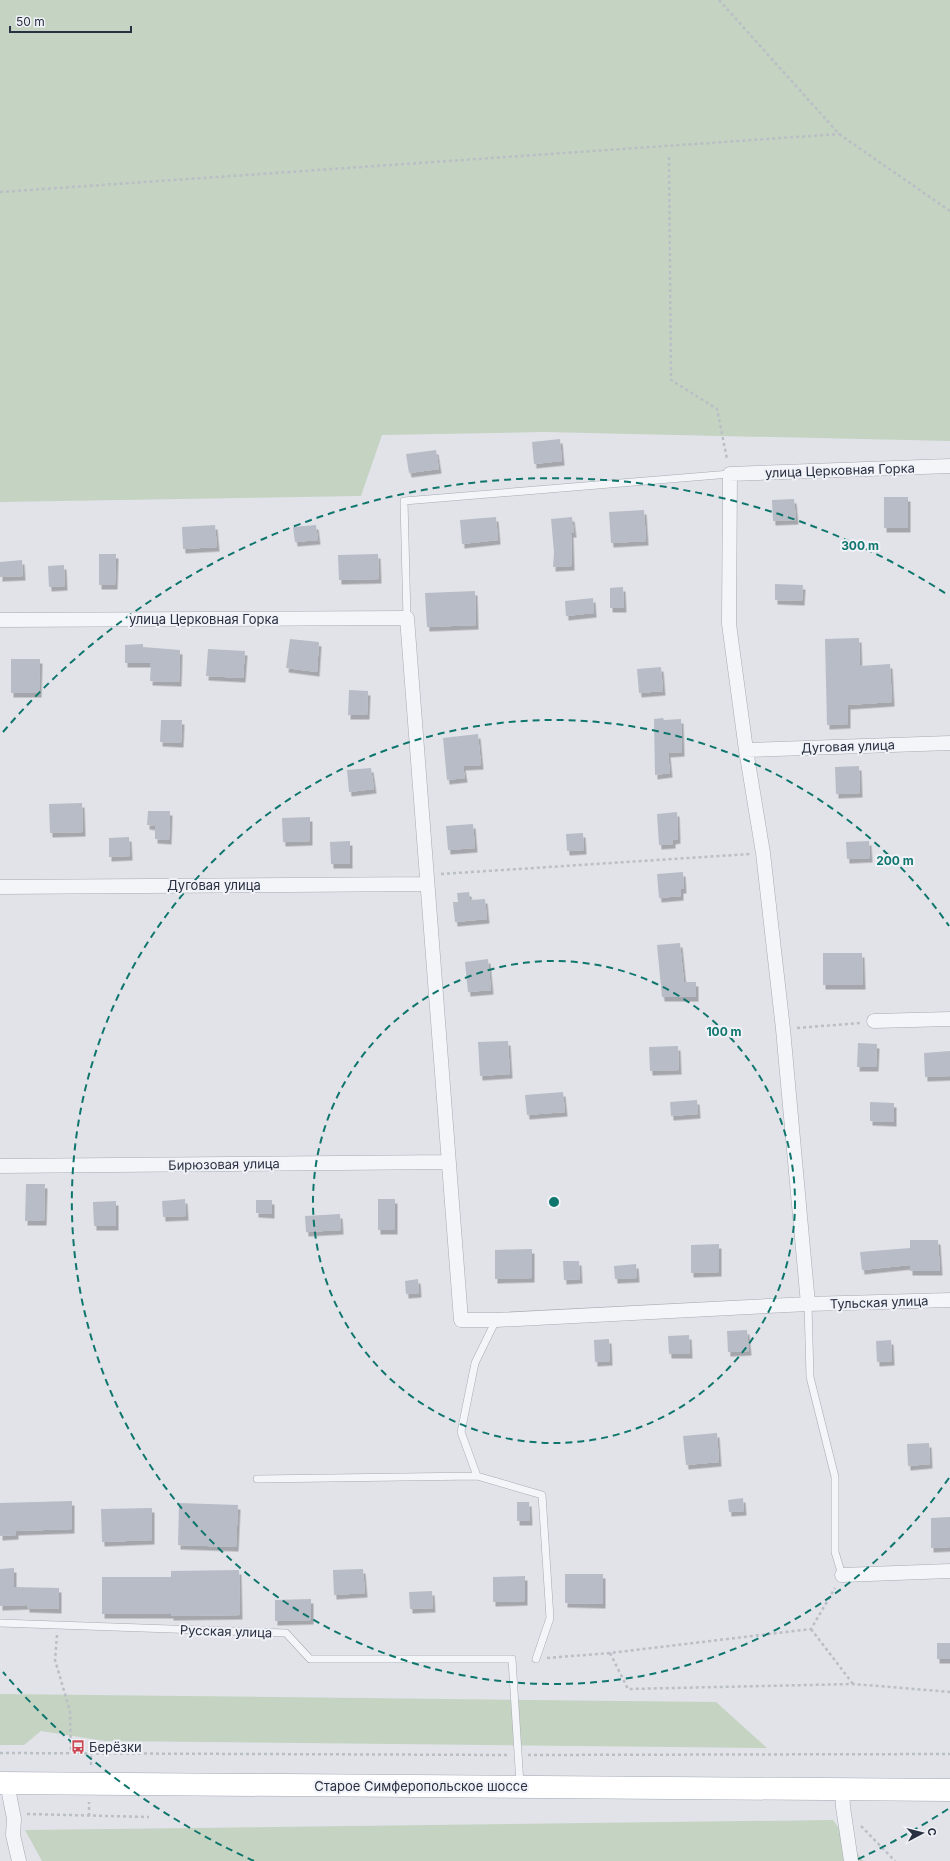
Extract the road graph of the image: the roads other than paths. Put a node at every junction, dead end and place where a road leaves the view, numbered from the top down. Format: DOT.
graph roads {
  1 [pos="950,466"];
  2 [pos="730,474"];
  3 [pos="407,618"];
  4 [pos="0,620"];
  5 [pos="950,743"];
  6 [pos="746,750"];
  7 [pos="427,880"];
  8 [pos="0,887"];
  9 [pos="950,1019"];
  10 [pos="874,1021"];
  11 [pos="449,1162"];
  12 [pos="0,1166"];
  13 [pos="950,1300"];
  14 [pos="808,1304"];
  15 [pos="496,1320"];
  16 [pos="477,1476"];
  17 [pos="257,1479"];
  18 [pos="950,1571"];
  19 [pos="842,1575"];
  20 [pos="0,1623"];
  21 [pos="536,1659"];
  22 [pos="3,1783"];
  23 [pos="520,1787"];
  24 [pos="950,1790"];
  25 [pos="842,1798"];
  26 [pos="19,1861"];
  27 [pos="851,1861"];
  1 -- 2 [label="street, улица Церковная Горка"];
  2 -- 3 [label="lane"];
  2 -- 6 [label="street"];
  3 -- 4 [label="street, улица Церковная Горка"];
  3 -- 7 [label="street"];
  5 -- 6 [label="street, Дуговая улица"];
  6 -- 14 [label="street"];
  7 -- 8 [label="street, Дуговая улица"];
  7 -- 11 [label="street"];
  9 -- 10 [label="street"];
  11 -- 12 [label="street, Бирюзовая улица"];
  11 -- 15 [label="street, Тульская улица"];
  13 -- 14 [label="street, Тульская улица"];
  14 -- 15 [label="street, Тульская улица"];
  14 -- 19 [label="lane"];
  15 -- 16 [label="lane"];
  16 -- 17 [label="lane"];
  16 -- 21 [label="lane"];
  18 -- 19 [label="street"];
  20 -- 23 [label="lane, Русская улица"];
  22 -- 23 [label="main road, Старое Симферопольское шоссе"];
  22 -- 26 [label="street"];
  23 -- 25 [label="main road, Старое Симферопольское шоссе"];
  24 -- 25 [label="main road, Старое Симферопольское шоссе"];
  25 -- 27 [label="street"];
}
